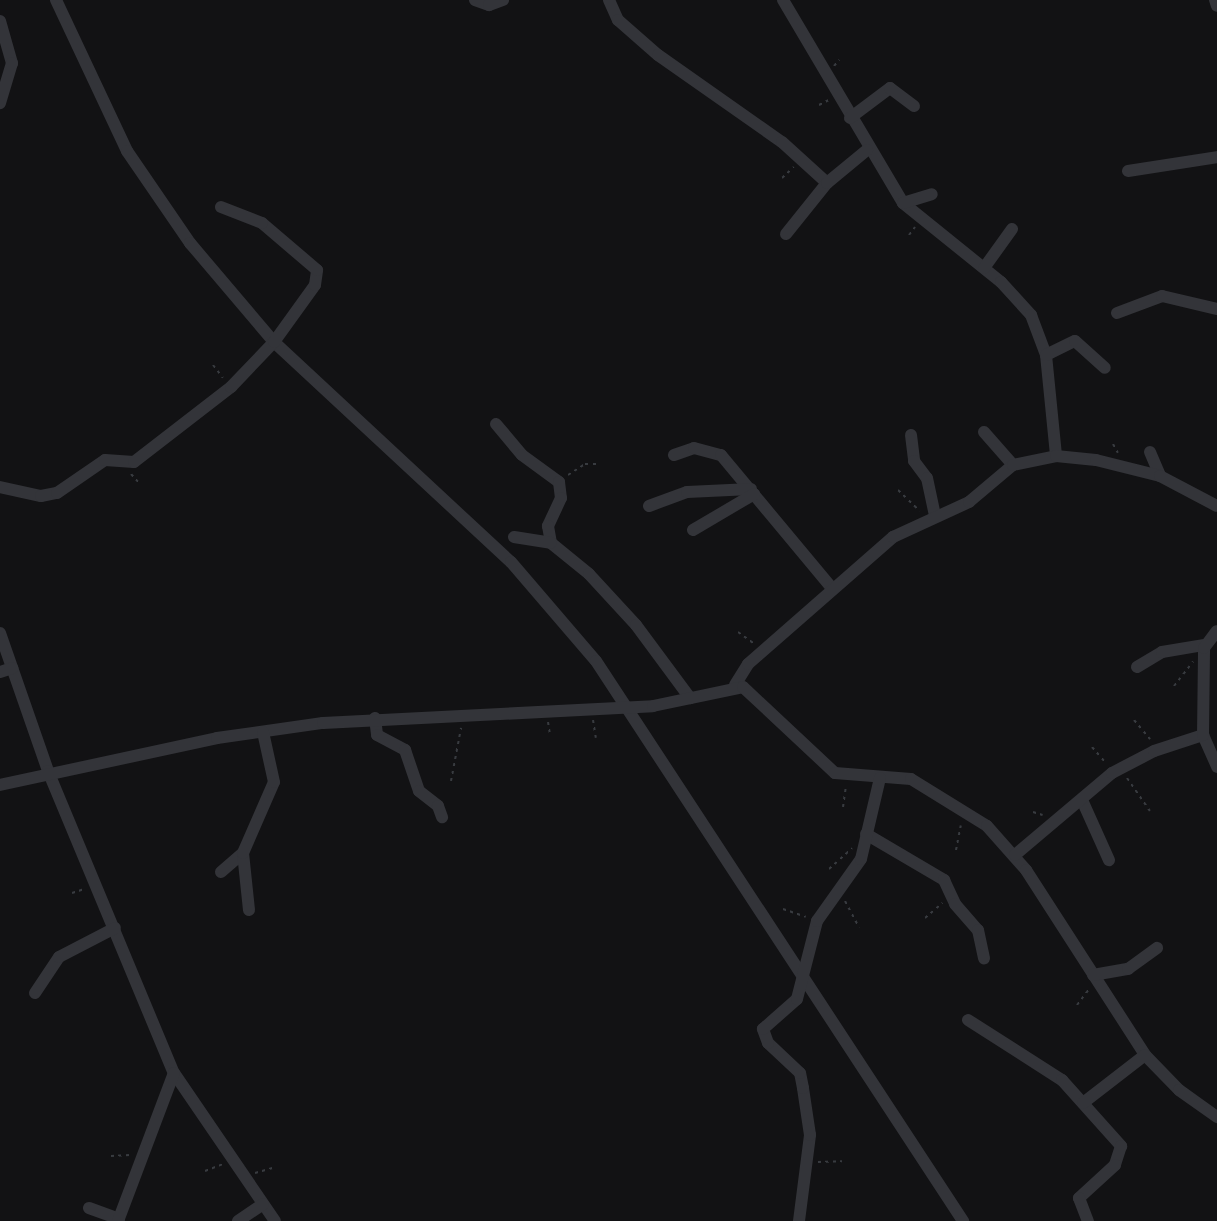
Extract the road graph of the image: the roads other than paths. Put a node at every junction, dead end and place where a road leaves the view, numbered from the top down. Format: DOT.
graph roads {
  1 [pos="56,0"];
  2 [pos="475,0"];
  3 [pos="503,0"];
  4 [pos="609,0"];
  5 [pos="783,0"];
  6 [pos="1215,0"];
  7 [pos="1217,6"];
  8 [pos="0,21"];
  9 [pos="0,103"];
  10 [pos="914,106"];
  11 [pos="850,117"];
  12 [pos="867,150"];
  13 [pos="1217,157"];
  14 [pos="1128,171"];
  15 [pos="827,183"];
  16 [pos="932,194"];
  17 [pos="903,203"];
  18 [pos="221,207"];
  19 [pos="1012,229"];
  20 [pos="786,234"];
  21 [pos="984,268"];
  22 [pos="1217,309"];
  23 [pos="1117,313"];
  24 [pos="274,342"];
  25 [pos="1046,355"];
  26 [pos="1105,368"];
  27 [pos="496,423"];
  28 [pos="984,432"];
  29 [pos="911,435"];
  30 [pos="1150,452"];
  31 [pos="674,455"];
  32 [pos="1056,456"];
  33 [pos="1013,465"];
  34 [pos="1160,476"];
  35 [pos="0,487"];
  36 [pos="752,492"];
  37 [pos="649,506"];
  38 [pos="1217,506"];
  39 [pos="931,516"];
  40 [pos="693,530"];
  41 [pos="514,537"];
  42 [pos="551,543"];
  43 [pos="831,587"];
  44 [pos="1217,631"];
  45 [pos="0,633"];
  46 [pos="1204,650"];
  47 [pos="1137,668"];
  48 [pos="6,670"];
  49 [pos="735,685"];
  50 [pos="690,698"];
  51 [pos="629,708"];
  52 [pos="375,718"];
  53 [pos="263,732"];
  54 [pos="1203,735"];
  55 [pos="1217,767"];
  56 [pos="48,771"];
  57 [pos="880,778"];
  58 [pos="0,785"];
  59 [pos="1082,800"];
  60 [pos="442,817"];
  61 [pos="865,840"];
  62 [pos="243,853"];
  63 [pos="1015,855"];
  64 [pos="1109,860"];
  65 [pos="221,872"];
  66 [pos="249,910"];
  67 [pos="116,928"];
  68 [pos="1157,948"];
  69 [pos="984,958"];
  70 [pos="802,976"];
  71 [pos="1097,981"];
  72 [pos="35,993"];
  73 [pos="968,1020"];
  74 [pos="1145,1055"];
  75 [pos="174,1073"];
  76 [pos="1083,1103"];
  77 [pos="1217,1117"];
  78 [pos="263,1204"];
  79 [pos="88,1209"];
  80 [pos="119,1220"];
  81 [pos="238,1221"];
  82 [pos="275,1221"];
  83 [pos="800,1221"];
  84 [pos="963,1221"];
  85 [pos="1088,1221"];
  1 -- 24 [label="street"];
  2 -- 3 [label="street"];
  4 -- 15 [label="street"];
  5 -- 11 [label="street"];
  6 -- 7 [label="street"];
  8 -- 9 [label="street"];
  10 -- 11 [label="street"];
  11 -- 12 [label="street"];
  12 -- 15 [label="street"];
  12 -- 17 [label="street"];
  13 -- 14 [label="street"];
  15 -- 20 [label="street"];
  16 -- 17 [label="street"];
  17 -- 21 [label="street"];
  18 -- 24 [label="street"];
  19 -- 21 [label="street"];
  21 -- 25 [label="street"];
  22 -- 23 [label="street"];
  24 -- 35 [label="street"];
  24 -- 51 [label="street"];
  25 -- 26 [label="street"];
  25 -- 32 [label="street"];
  27 -- 42 [label="street"];
  28 -- 33 [label="street"];
  29 -- 39 [label="street"];
  30 -- 34 [label="street"];
  31 -- 36 [label="street"];
  32 -- 33 [label="street"];
  32 -- 34 [label="street"];
  33 -- 39 [label="street"];
  34 -- 38 [label="street"];
  36 -- 37 [label="street"];
  36 -- 40 [label="street"];
  36 -- 43 [label="street"];
  39 -- 43 [label="street"];
  41 -- 42 [label="street"];
  42 -- 50 [label="street"];
  43 -- 49 [label="street"];
  44 -- 46 [label="street"];
  45 -- 48 [label="street"];
  46 -- 47 [label="street"];
  46 -- 54 [label="street"];
  48 -- 56 [label="street"];
  49 -- 50 [label="street"];
  49 -- 57 [label="street"];
  50 -- 51 [label="street"];
  51 -- 52 [label="street"];
  51 -- 70 [label="street"];
  52 -- 53 [label="street"];
  52 -- 60 [label="street"];
  53 -- 56 [label="street"];
  53 -- 62 [label="street"];
  54 -- 55 [label="street"];
  54 -- 59 [label="street"];
  56 -- 58 [label="street"];
  56 -- 67 [label="street"];
  57 -- 61 [label="street"];
  57 -- 63 [label="street"];
  59 -- 63 [label="street"];
  59 -- 64 [label="street"];
  61 -- 69 [label="street"];
  61 -- 70 [label="street"];
  62 -- 65 [label="street"];
  62 -- 66 [label="street"];
  63 -- 71 [label="street"];
  67 -- 72 [label="street"];
  67 -- 75 [label="street"];
  68 -- 71 [label="street"];
  70 -- 83 [label="street"];
  70 -- 84 [label="street"];
  71 -- 74 [label="street"];
  73 -- 76 [label="street"];
  74 -- 76 [label="street"];
  74 -- 77 [label="street"];
  75 -- 78 [label="street"];
  75 -- 80 [label="street"];
  76 -- 85 [label="street"];
  78 -- 81 [label="street"];
  78 -- 82 [label="street"];
  79 -- 80 [label="street"];
}
